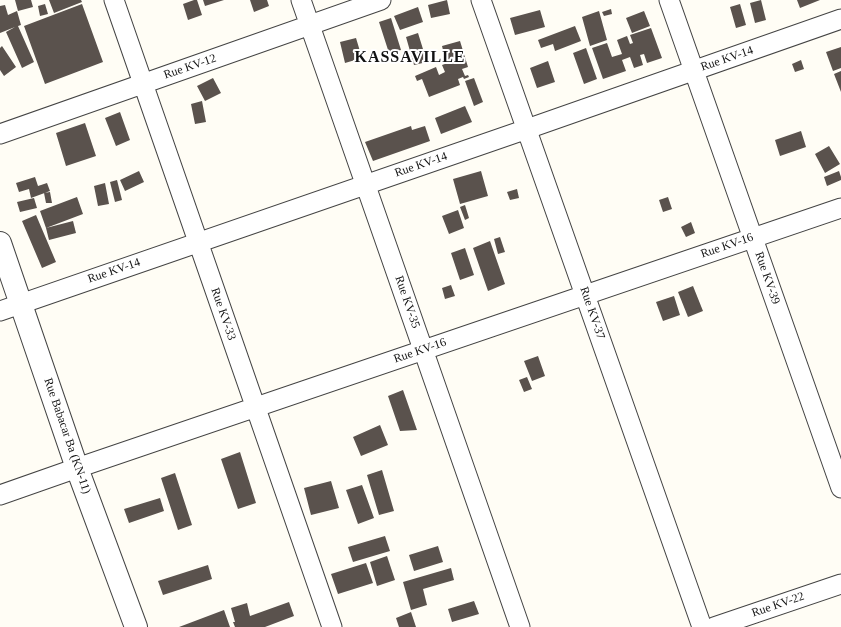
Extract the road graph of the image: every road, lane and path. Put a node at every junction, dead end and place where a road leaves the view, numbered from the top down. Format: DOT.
graph roads {
  1 [pos="114,0"];
  2 [pos="301,0"];
  3 [pos="381,0"];
  4 [pos="481,0"];
  5 [pos="670,0"];
  6 [pos="841,19"];
  7 [pos="310,25"];
  8 [pos="694,70"];
  9 [pos="143,84"];
  10 [pos="527,129"];
  11 [pos="0,134"];
  12 [pos="366,184"];
  13 [pos="841,208"];
  14 [pos="753,238"];
  15 [pos="0,243"];
  16 [pos="198,243"];
  17 [pos="585,295"];
  18 [pos="21,303"];
  19 [pos="0,311"];
  20 [pos="424,350"];
  21 [pos="256,408"];
  22 [pos="77,468"];
  23 [pos="841,488"];
  24 [pos="0,495"];
  25 [pos="841,584"];
  26 [pos="136,627"];
  27 [pos="332,627"];
  28 [pos="520,627"];
  29 [pos="702,627"];
  30 [pos="714,627"];
  1 -- 9 [label="street, Rue KV-33"];
  2 -- 7 [label="street, Rue KV-35"];
  3 -- 7 [label="street, Rue KV-12"];
  4 -- 10 [label="street, Rue KV-37"];
  5 -- 8 [label="street, Rue KV-39"];
  6 -- 8 [label="street, Rue KV-14"];
  7 -- 9 [label="street, Rue KV-12"];
  7 -- 12 [label="street, Rue KV-35"];
  8 -- 10 [label="street, Rue KV-14"];
  8 -- 14 [label="street, Rue KV-39"];
  9 -- 11 [label="street, Rue KV-12"];
  9 -- 16 [label="street, Rue KV-33"];
  10 -- 12 [label="street, Rue KV-14"];
  10 -- 17 [label="street, Rue KV-37"];
  12 -- 16 [label="street, Rue KV-14"];
  12 -- 20 [label="street, Rue KV-35"];
  13 -- 14 [label="street, Rue KV-16"];
  14 -- 17 [label="street, Rue KV-16"];
  14 -- 23 [label="street, Rue KV-39"];
  15 -- 18 [label="street, Rue Babacar Ba (KN-11)"];
  16 -- 18 [label="street, Rue KV-14"];
  16 -- 21 [label="street, Rue KV-33"];
  17 -- 20 [label="street, Rue KV-16"];
  17 -- 29 [label="street, Rue KV-37"];
  18 -- 19 [label="street, Rue KV-14"];
  18 -- 22 [label="street, Rue Babacar Ba (KN-11)"];
  20 -- 21 [label="street, Rue KV-16"];
  20 -- 28 [label="street, Rue KV-35"];
  21 -- 22 [label="street, Rue KV-16"];
  21 -- 27 [label="street, Rue KV-33"];
  22 -- 24 [label="street, Rue KV-16"];
  22 -- 26 [label="street, Rue Babacar Ba (KN-11)"];
  25 -- 30 [label="street, Rue KV-22"];
}
